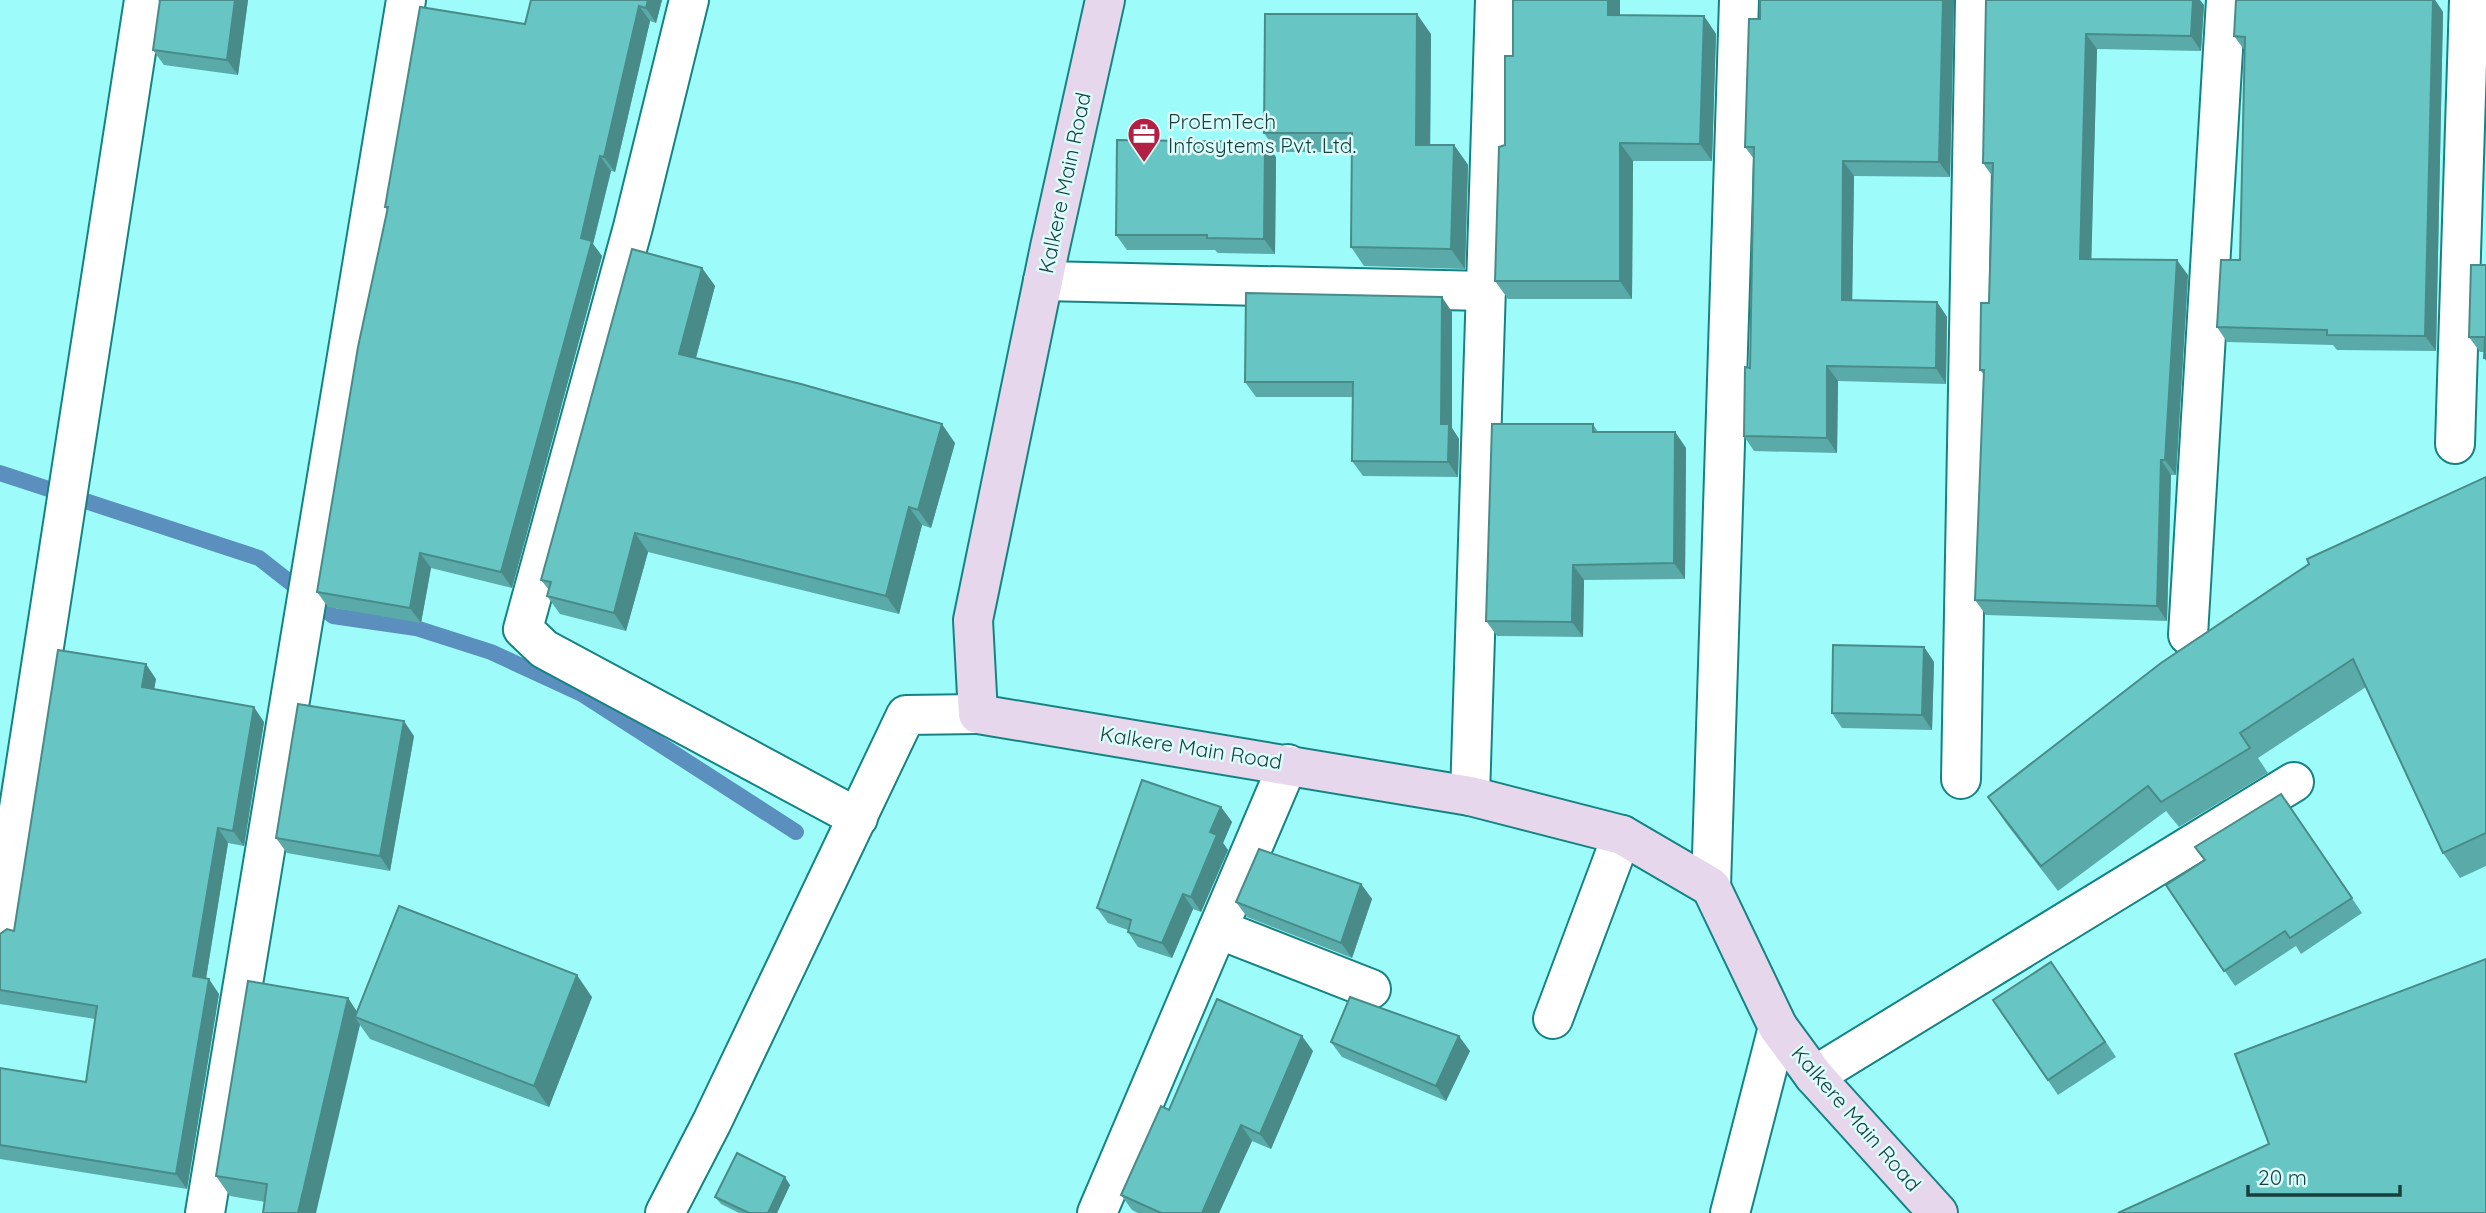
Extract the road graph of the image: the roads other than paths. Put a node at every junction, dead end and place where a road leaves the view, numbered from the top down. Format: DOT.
graph roads {
  1 [pos="144,0"];
  2 [pos="406,0"];
  3 [pos="689,0"];
  4 [pos="1105,0"];
  5 [pos="1495,0"];
  6 [pos="1738,0"];
  7 [pos="1975,0"];
  8 [pos="2225,0"];
  9 [pos="2469,0"];
  10 [pos="1043,281"];
  11 [pos="1486,290"];
  12 [pos="2455,444"];
  13 [pos="2188,635"];
  14 [pos="978,714"];
  15 [pos="1288,764"];
  16 [pos="1961,779"];
  17 [pos="2294,782"];
  18 [pos="1470,796"];
  19 [pos="858,818"];
  20 [pos="1622,835"];
  21 [pos="1710,887"];
  22 [pos="1218,929"];
  23 [pos="0,931"];
  24 [pos="1371,989"];
  25 [pos="1553,1018"];
  26 [pos="1779,1027"];
  27 [pos="1814,1076"];
  28 [pos="205,1213"];
  29 [pos="665,1213"];
  30 [pos="1097,1213"];
  31 [pos="1730,1213"];
  32 [pos="1938,1213"];
  1 -- 23 [label="street"];
  2 -- 28 [label="street"];
  3 -- 19 [label="street"];
  4 -- 10 [label="street, Kalkere Main Road"];
  5 -- 11 [label="street"];
  6 -- 21 [label="street"];
  7 -- 16 [label="street"];
  8 -- 13 [label="street"];
  9 -- 12 [label="street"];
  10 -- 11 [label="street"];
  10 -- 14 [label="street, Kalkere Main Road"];
  11 -- 18 [label="street"];
  14 -- 15 [label="street, Kalkere Main Road"];
  14 -- 19 [label="street"];
  15 -- 18 [label="street, Kalkere Main Road"];
  15 -- 22 [label="street"];
  17 -- 27 [label="street"];
  18 -- 20 [label="street, Kalkere Main Road"];
  19 -- 29 [label="street"];
  20 -- 21 [label="street, Kalkere Main Road"];
  20 -- 25 [label="street"];
  21 -- 26 [label="street, Kalkere Main Road"];
  22 -- 24 [label="street"];
  22 -- 30 [label="street"];
  26 -- 27 [label="street, Kalkere Main Road"];
  26 -- 31 [label="street"];
  27 -- 32 [label="street, Kalkere Main Road"];
}
